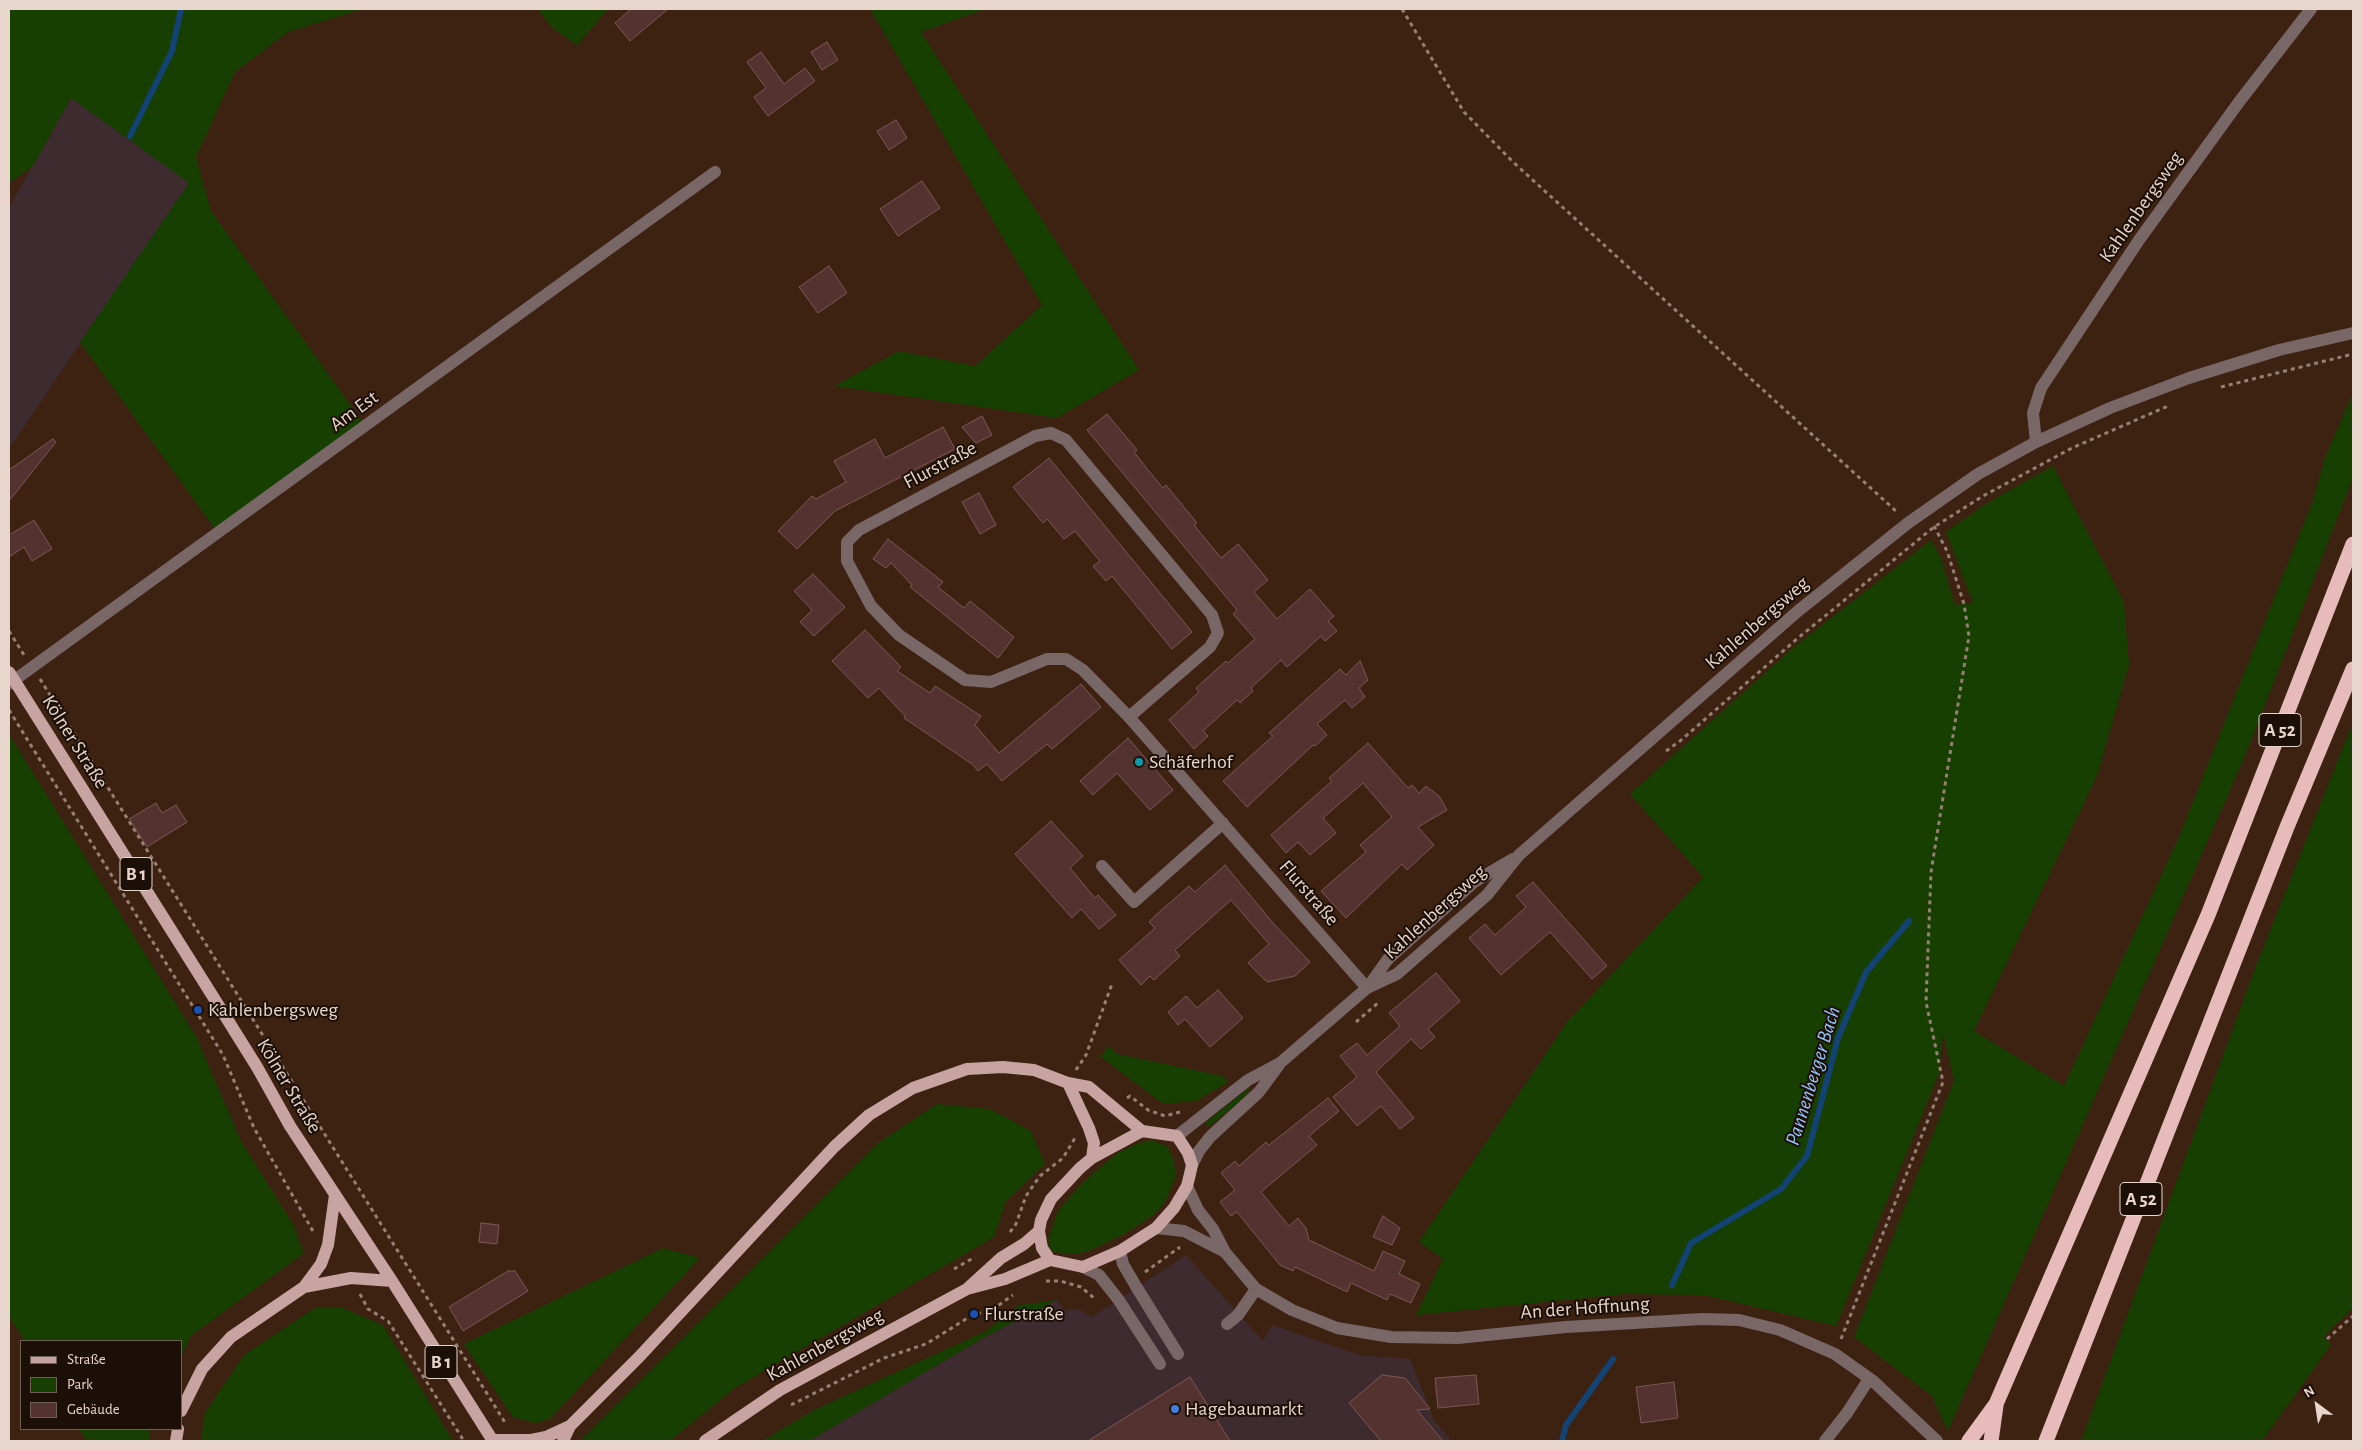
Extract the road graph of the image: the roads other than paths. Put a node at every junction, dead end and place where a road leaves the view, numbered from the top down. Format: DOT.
graph roads {
  1 [pos="2311,9"];
  2 [pos="715,172"];
  3 [pos="2353,333"];
  4 [pos="2036,442"];
  5 [pos="2353,544"];
  6 [pos="2353,669"];
  7 [pos="11,679"];
  8 [pos="1129,717"];
  9 [pos="1223,823"];
  10 [pos="1519,855"];
  11 [pos="1102,866"];
  12 [pos="1368,988"];
  13 [pos="1280,1063"];
  14 [pos="1068,1083"];
  15 [pos="1142,1131"];
  16 [pos="1177,1136"];
  17 [pos="1092,1158"];
  18 [pos="1192,1165"];
  19 [pos="1187,1186"];
  20 [pos="335,1195"];
  21 [pos="1156,1228"];
  22 [pos="1039,1231"];
  23 [pos="1120,1252"];
  24 [pos="1225,1252"];
  25 [pos="1050,1260"];
  26 [pos="1083,1266"];
  27 [pos="392,1282"];
  28 [pos="304,1286"];
  29 [pos="967,1288"];
  30 [pos="1256,1289"];
  31 [pos="1227,1324"];
  32 [pos="1178,1354"];
  33 [pos="1160,1364"];
  34 [pos="1869,1378"];
  35 [pos="1996,1404"];
  36 [pos="182,1409"];
  37 [pos="570,1426"];
  38 [pos="516,1440"];
  39 [pos="1969,1440"];
  40 [pos="493,1441"];
  41 [pos="563,1441"];
  42 [pos="705,1441"];
  43 [pos="1825,1441"];
  44 [pos="1937,1441"];
  45 [pos="1991,1441"];
  46 [pos="2046,1441"];
  1 -- 4 [label="street, Kahlenbergsweg"];
  2 -- 7 [label="street, Am Est"];
  3 -- 4 [label="street, Kahlenbergsweg"];
  4 -- 10 [label="street, Kahlenbergsweg"];
  5 -- 35 [label="highway, A 52"];
  6 -- 46 [label="highway, A 52"];
  7 -- 20 [label="main road, Kölner Straße / B 1"];
  8 -- 8 [label="street, Flurstraße"];
  8 -- 9 [label="street, Flurstraße"];
  9 -- 11 [label="street"];
  9 -- 12 [label="street, Flurstraße"];
  10 -- 12 [label="street, Kahlenbergsweg"];
  10 -- 12 [label="street, Kahlenbergsweg"];
  12 -- 13 [label="street, Kahlenbergsweg"];
  13 -- 16 [label="street, Kahlenbergsweg"];
  13 -- 18 [label="street, Kahlenbergsweg"];
  14 -- 15 [label="main road"];
  14 -- 17 [label="main road"];
  14 -- 37 [label="main road"];
  15 -- 16 [label="main road"];
  15 -- 17 [label="main road"];
  16 -- 18 [label="main road"];
  17 -- 22 [label="main road"];
  18 -- 19 [label="main road, Kahlenbergsweg"];
  19 -- 21 [label="main road, Kahlenbergsweg"];
  19 -- 24 [label="street, An der Hoffnung"];
  20 -- 27 [label="main road, Kölner Straße / B 1"];
  20 -- 28 [label="main road"];
  21 -- 23 [label="main road, Kahlenbergsweg"];
  21 -- 24 [label="street, An der Hoffnung"];
  22 -- 25 [label="main road"];
  22 -- 29 [label="main road, Kahlenbergsweg"];
  23 -- 26 [label="main road, Kahlenbergsweg"];
  23 -- 32 [label="street"];
  24 -- 30 [label="street, An der Hoffnung"];
  25 -- 26 [label="main road"];
  25 -- 29 [label="main road, Kahlenbergsweg"];
  26 -- 33 [label="street"];
  27 -- 28 [label="main road"];
  27 -- 40 [label="main road, Kölner Straße / B 1"];
  28 -- 36 [label="main road"];
  29 -- 42 [label="main road, Kahlenbergsweg"];
  30 -- 31 [label="street"];
  30 -- 34 [label="street, An der Hoffnung"];
  34 -- 43 [label="street"];
  34 -- 44 [label="street, An der Hoffnung"];
  35 -- 39 [label="highway"];
  35 -- 45 [label="highway, A 52"];
  37 -- 38 [label="main road"];
  37 -- 41 [label="main road"];
  38 -- 40 [label="main road"];
}
